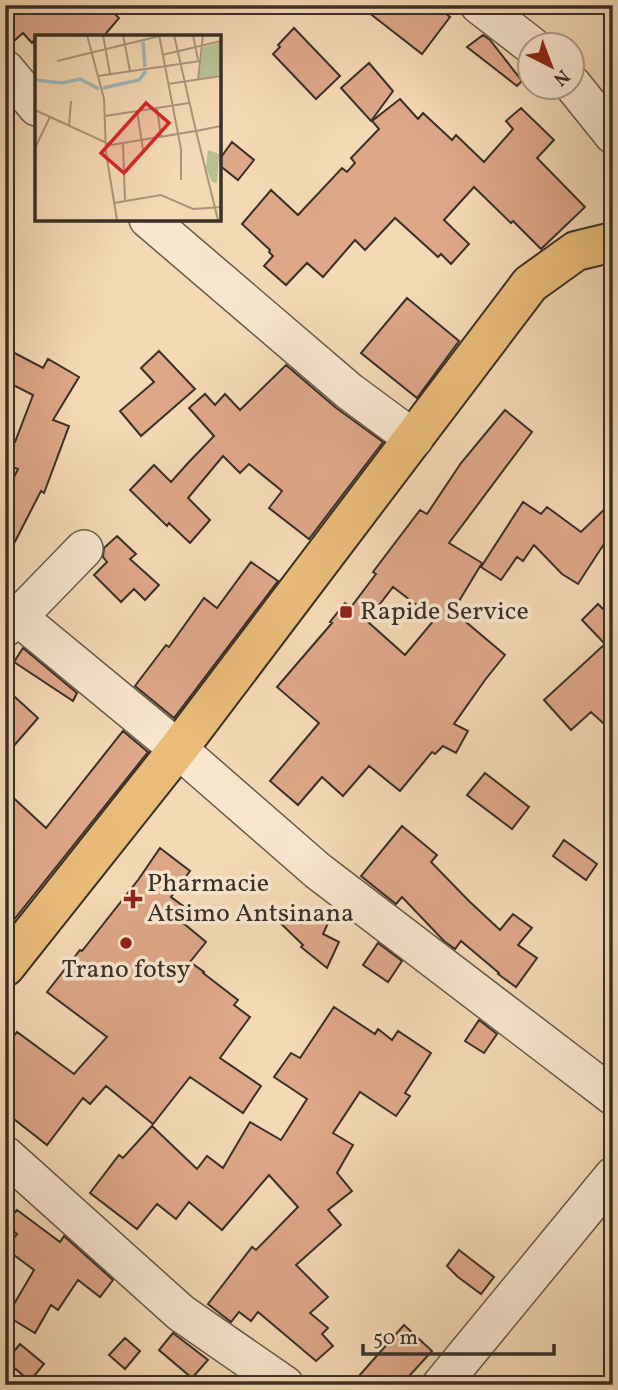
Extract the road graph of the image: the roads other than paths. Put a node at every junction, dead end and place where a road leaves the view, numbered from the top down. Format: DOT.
graph roads {
  1 [pos="479,5"];
  2 [pos="516,34"];
  3 [pos="5,69"];
  4 [pos="586,101"];
  5 [pos="35,105"];
  6 [pos="613,135"];
  7 [pos="149,220"];
  8 [pos="613,242"];
  9 [pos="414,439"];
  10 [pos="85,549"];
  11 [pos="12,623"];
  12 [pos="178,749"];
  13 [pos="5,968"];
  14 [pos="613,1096"];
  15 [pos="5,1155"];
  16 [pos="613,1176"];
  17 [pos="285,1385"];
  18 [pos="441,1385"];
  1 -- 2 [label="street"];
  3 -- 5 [label="street"];
  4 -- 6 [label="street"];
  7 -- 9 [label="street"];
  8 -- 9 [label="main road"];
  9 -- 12 [label="main road"];
  10 -- 11 [label="street"];
  11 -- 12 [label="street"];
  12 -- 13 [label="main road"];
  12 -- 14 [label="street"];
  15 -- 17 [label="street"];
  16 -- 18 [label="street"];
}
